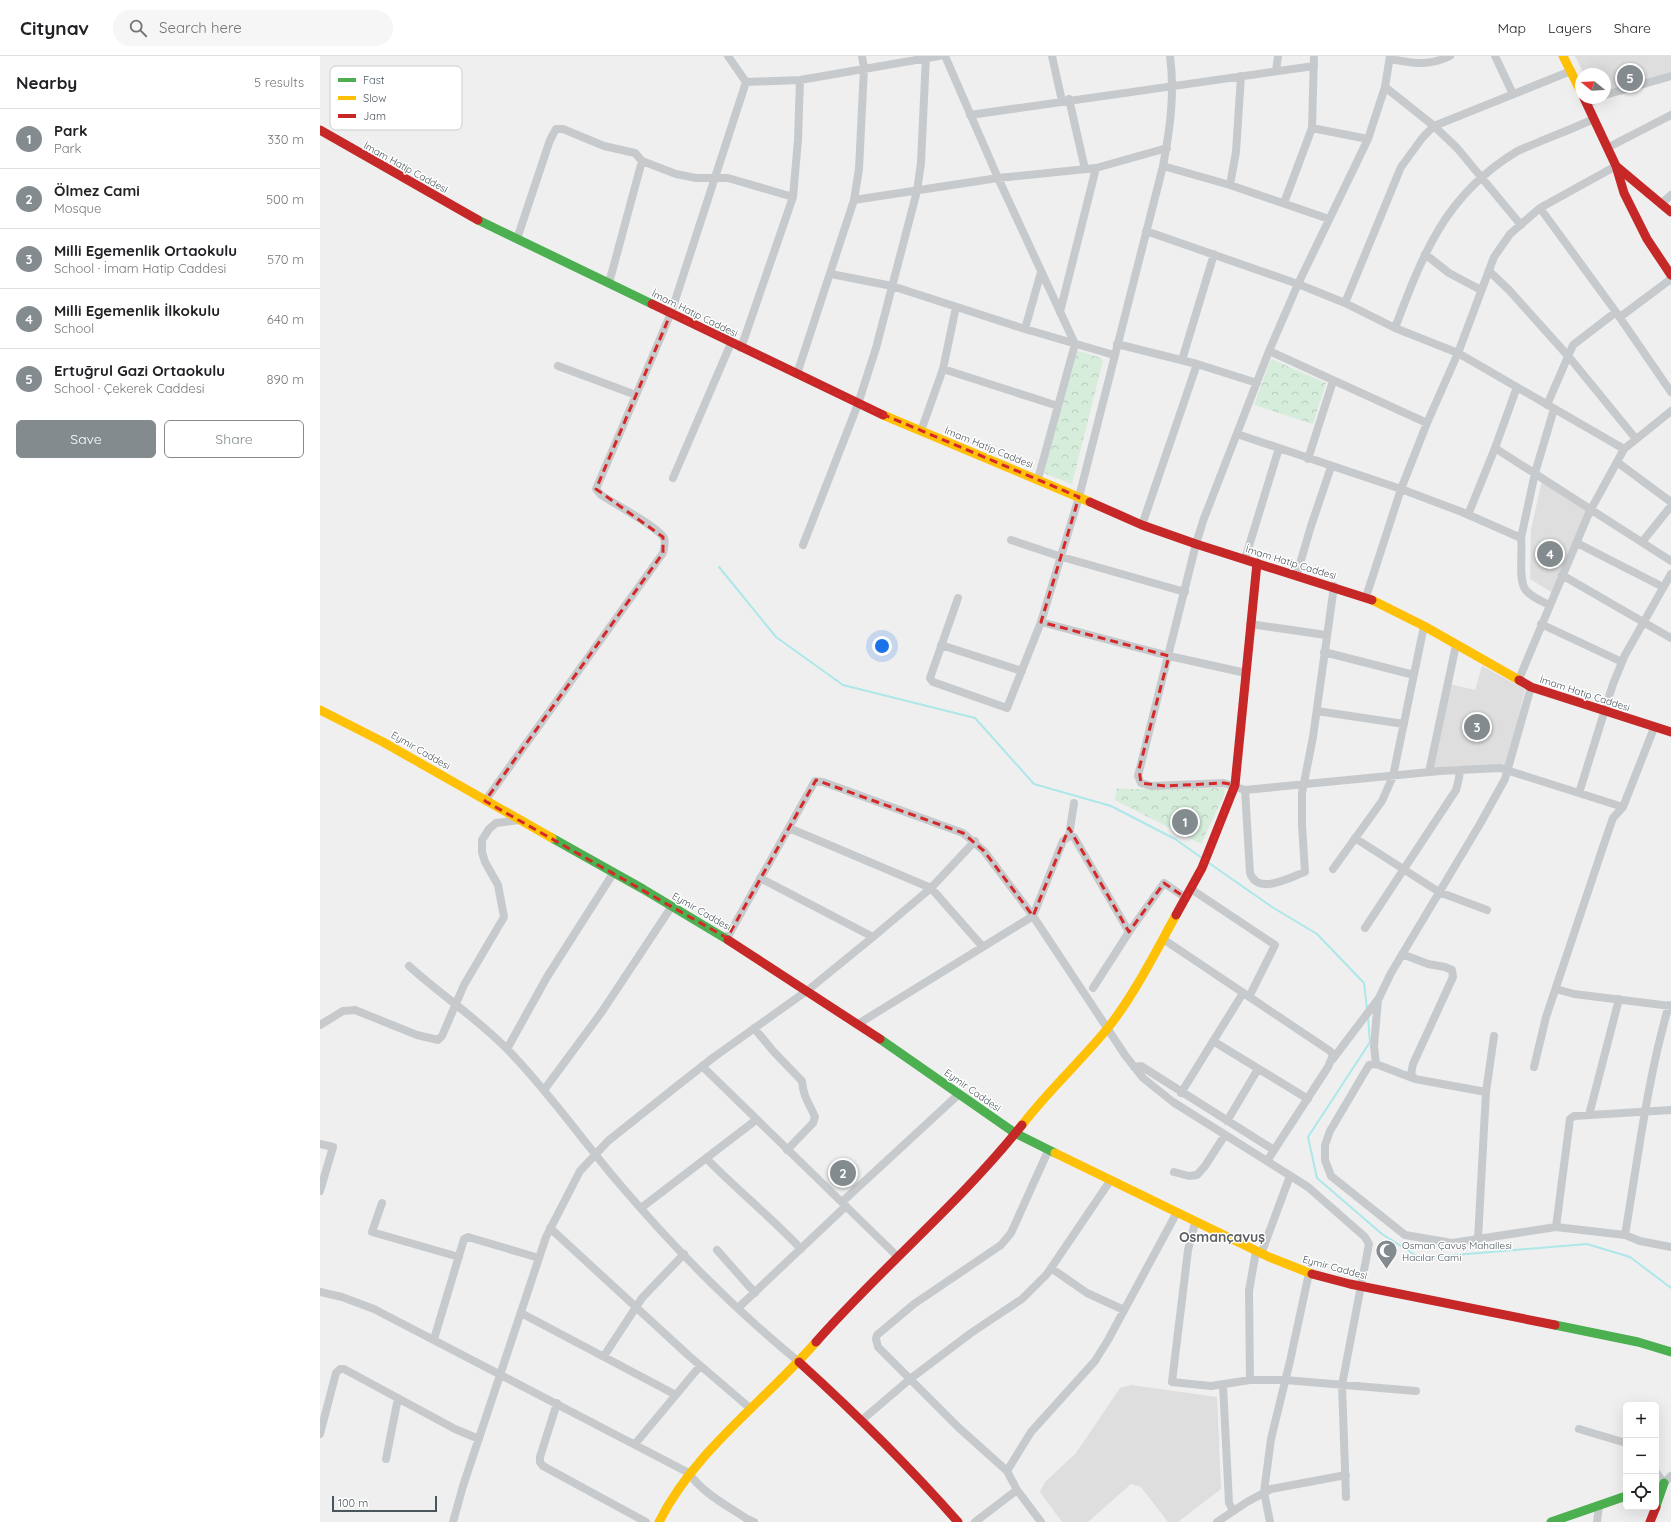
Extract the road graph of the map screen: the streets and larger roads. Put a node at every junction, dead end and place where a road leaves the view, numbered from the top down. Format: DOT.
graph roads {
  1 [pos="728,56"];
  2 [pos="862,56"];
  3 [pos="939,56"];
  4 [pos="945,56"];
  5 [pos="1052,56"];
  6 [pos="1170,56"];
  7 [pos="1278,56"];
  8 [pos="1314,56"];
  9 [pos="1450,56"];
  10 [pos="1496,56"];
  11 [pos="1563,56"];
  12 [pos="926,57"];
  13 [pos="1390,58"];
  14 [pos="1314,66"];
  15 [pos="864,68"];
  16 [pos="1276,71"];
  17 [pos="1571,71"];
  18 [pos="1241,76"];
  19 [pos="1671,76"];
  20 [pos="1575,79"];
  21 [pos="800,80"];
  22 [pos="746,82"];
  23 [pos="1173,85"];
  24 [pos="1386,87"];
  25 [pos="1611,93"];
  26 [pos="1513,94"];
  27 [pos="1065,100"];
  28 [pos="1586,104"];
  29 [pos="970,115"];
  30 [pos="1671,115"];
  31 [pos="1594,119"];
  32 [pos="1434,126"];
  33 [pos="1312,128"];
  34 [pos="320,130"];
  35 [pos="1368,139"];
  36 [pos="1166,148"];
  37 [pos="1607,148"];
  38 [pos="642,161"];
  39 [pos="1163,166"];
  40 [pos="1616,166"];
  41 [pos="1096,168"];
  42 [pos="1085,169"];
  43 [pos="714,177"];
  44 [pos="1481,177"];
  45 [pos="998,178"];
  46 [pos="1230,185"];
  47 [pos="917,191"];
  48 [pos="1671,195"];
  49 [pos="793,197"];
  50 [pos="854,200"];
  51 [pos="1284,203"];
  52 [pos="1661,204"];
  53 [pos="1540,208"];
  54 [pos="1671,212"];
  55 [pos="1329,219"];
  56 [pos="1521,225"];
  57 [pos="1146,231"];
  58 [pos="517,239"];
  59 [pos="1214,254"];
  60 [pos="1425,254"];
  61 [pos="1489,271"];
  62 [pos="1041,272"];
  63 [pos="831,274"];
  64 [pos="1671,275"];
  65 [pos="1671,279"];
  66 [pos="609,283"];
  67 [pos="1298,284"];
  68 [pos="892,286"];
  69 [pos="1482,290"];
  70 [pos="1345,303"];
  71 [pos="956,307"];
  72 [pos="671,312"];
  73 [pos="1060,312"];
  74 [pos="1618,314"];
  75 [pos="1395,328"];
  76 [pos="1025,330"];
  77 [pos="731,342"];
  78 [pos="1075,344"];
  79 [pos="1117,344"];
  80 [pos="741,348"];
  81 [pos="1269,352"];
  82 [pos="1458,353"];
  83 [pos="1114,355"];
  84 [pos="1569,357"];
  85 [pos="1182,360"];
  86 [pos="1197,364"];
  87 [pos="558,366"];
  88 [pos="943,369"];
  89 [pos="797,374"];
  90 [pos="1333,381"];
  91 [pos="1257,383"];
  92 [pos="1517,387"];
  93 [pos="1671,392"];
  94 [pos="636,395"];
  95 [pos="858,404"];
  96 [pos="1058,406"];
  97 [pos="1550,407"];
  98 [pos="1671,411"];
  99 [pos="1427,423"];
  100 [pos="921,431"];
  101 [pos="1237,434"];
  102 [pos="1636,439"];
  103 [pos="1278,448"];
  104 [pos="1495,448"];
  105 [pos="1624,449"];
  106 [pos="1308,459"];
  107 [pos="1617,462"];
  108 [pos="1332,467"];
  109 [pos="1535,473"];
  110 [pos="673,478"];
  111 [pos="1038,479"];
  112 [pos="1401,489"];
  113 [pos="1079,498"];
  114 [pos="1671,502"];
  115 [pos="1671,506"];
  116 [pos="1591,508"];
  117 [pos="1468,515"];
  118 [pos="1142,525"];
  119 [pos="1521,538"];
  120 [pos="1011,540"];
  121 [pos="1642,542"];
  122 [pos="1577,543"];
  123 [pos="1196,544"];
  124 [pos="803,545"];
  125 [pos="1062,557"];
  126 [pos="1245,559"];
  127 [pos="1671,561"];
  128 [pos="1257,563"];
  129 [pos="1297,574"];
  130 [pos="1671,574"];
  131 [pos="1562,575"];
  132 [pos="1334,586"];
  133 [pos="1663,587"];
  134 [pos="1185,592"];
  135 [pos="1366,597"];
  136 [pos="958,598"];
  137 [pos="1549,605"];
  138 [pos="1041,622"];
  139 [pos="1643,622"];
  140 [pos="1250,624"];
  141 [pos="1541,624"];
  142 [pos="1424,626"];
  143 [pos="1326,635"];
  144 [pos="1671,638"];
  145 [pos="941,645"];
  146 [pos="1456,645"];
  147 [pos="1324,652"];
  148 [pos="1169,656"];
  149 [pos="1622,662"];
  150 [pos="1022,671"];
  151 [pos="1246,673"];
  152 [pos="1414,675"];
  153 [pos="1519,679"];
  154 [pos="1531,687"];
  155 [pos="320,710"];
  156 [pos="1317,711"];
  157 [pos="1605,712"];
  158 [pos="1404,724"];
  159 [pos="1654,728"];
  160 [pos="1671,732"];
  161 [pos="1508,769"];
  162 [pos="1460,770"];
  163 [pos="1429,772"];
  164 [pos="1394,776"];
  165 [pos="1235,785"];
  166 [pos="1304,786"];
  167 [pos="1245,790"];
  168 [pos="1579,793"];
  169 [pos="485,801"];
  170 [pos="1074,803"];
  171 [pos="1623,807"];
  172 [pos="520,820"];
  173 [pos="789,828"];
  174 [pos="1069,836"];
  175 [pos="1355,838"];
  176 [pos="975,841"];
  177 [pos="1333,869"];
  178 [pos="1403,869"];
  179 [pos="614,872"];
  180 [pos="760,878"];
  181 [pos="931,888"];
  182 [pos="1191,889"];
  183 [pos="1439,892"];
  184 [pos="1186,898"];
  185 [pos="672,906"];
  186 [pos="1487,910"];
  187 [pos="1033,916"];
  188 [pos="1365,928"];
  189 [pos="1129,932"];
  190 [pos="872,937"];
  191 [pos="726,938"];
  192 [pos="1163,939"];
  193 [pos="982,946"];
  194 [pos="1402,954"];
  195 [pos="409,966"];
  196 [pos="1093,988"];
  197 [pos="1556,989"];
  198 [pos="808,990"];
  199 [pos="1246,995"];
  200 [pos="1379,998"];
  201 [pos="1619,999"];
  202 [pos="456,1004"];
  203 [pos="1670,1005"];
  204 [pos="320,1024"];
  205 [pos="858,1024"];
  206 [pos="754,1028"];
  207 [pos="1107,1029"];
  208 [pos="1494,1036"];
  209 [pos="1213,1041"];
  210 [pos="507,1049"];
  211 [pos="1332,1060"];
  212 [pos="1376,1064"];
  213 [pos="702,1066"];
  214 [pos="1134,1067"];
  215 [pos="1534,1068"];
  216 [pos="1258,1069"];
  217 [pos="1415,1079"];
  218 [pos="544,1090"];
  219 [pos="1486,1092"];
  220 [pos="1181,1093"];
  221 [pos="959,1094"];
  222 [pos="1308,1098"];
  223 [pos="1671,1110"];
  224 [pos="1646,1111"];
  225 [pos="1589,1115"];
  226 [pos="756,1120"];
  227 [pos="1227,1121"];
  228 [pos="1015,1133"];
  229 [pos="1225,1135"];
  230 [pos="320,1144"];
  231 [pos="787,1150"];
  232 [pos="1274,1150"];
  233 [pos="1048,1151"];
  234 [pos="596,1154"];
  235 [pos="706,1158"];
  236 [pos="1267,1161"];
  237 [pos="1174,1172"];
  238 [pos="1290,1176"];
  239 [pos="1110,1181"];
  240 [pos="320,1191"];
  241 [pos="382,1203"];
  242 [pos="844,1204"];
  243 [pos="641,1208"];
  244 [pos="1176,1214"];
  245 [pos="1195,1223"];
  246 [pos="1556,1227"];
  247 [pos="550,1228"];
  248 [pos="1625,1235"];
  249 [pos="1478,1239"];
  250 [pos="1671,1247"];
  251 [pos="801,1249"];
  252 [pos="717,1250"];
  253 [pos="1258,1252"];
  254 [pos="684,1254"];
  255 [pos="897,1256"];
  256 [pos="458,1257"];
  257 [pos="539,1258"];
  258 [pos="1051,1268"];
  259 [pos="1309,1273"];
  260 [pos="1361,1286"];
  261 [pos="320,1292"];
  262 [pos="754,1293"];
  263 [pos="636,1308"];
  264 [pos="738,1308"];
  265 [pos="1124,1310"];
  266 [pos="521,1314"];
  267 [pos="434,1339"];
  268 [pos="1671,1352"];
  269 [pos="604,1356"];
  270 [pos="799,1362"];
  271 [pos="700,1366"];
  272 [pos="502,1374"];
  273 [pos="910,1379"];
  274 [pos="1250,1380"];
  275 [pos="1285,1380"];
  276 [pos="1222,1385"];
  277 [pos="1342,1385"];
  278 [pos="1416,1391"];
  279 [pos="676,1395"];
  280 [pos="398,1398"];
  281 [pos="557,1403"];
  282 [pos="751,1409"];
  283 [pos="862,1420"];
  284 [pos="1579,1429"];
  285 [pos="320,1434"];
  286 [pos="479,1439"];
  287 [pos="1623,1443"];
  288 [pos="635,1444"];
  289 [pos="386,1459"];
  290 [pos="1007,1471"];
  291 [pos="689,1473"];
  292 [pos="1657,1474"];
  293 [pos="1346,1475"];
  294 [pos="1671,1476"];
  295 [pos="1664,1485"];
  296 [pos="1017,1490"];
  297 [pos="1264,1492"];
  298 [pos="1346,1497"];
  299 [pos="1623,1497"];
  300 [pos="1659,1498"];
  301 [pos="1599,1506"];
  302 [pos="1654,1510"];
  303 [pos="1233,1511"];
  304 [pos="749,1521"];
  305 [pos="453,1522"];
  306 [pos="646,1522"];
  307 [pos="660,1522"];
  308 [pos="958,1522"];
  309 [pos="975,1522"];
  310 [pos="1041,1522"];
  311 [pos="1217,1522"];
  312 [pos="1270,1522"];
  313 [pos="1551,1522"];
  314 [pos="1597,1522"];
  315 [pos="1650,1522"];
  1 -- 22 [label="street"];
  2 -- 15 [label="street"];
  3 -- 12 [label="street"];
  4 -- 29 [label="street"];
  5 -- 27 [label="street"];
  6 -- 23 [label="street"];
  7 -- 16 [label="street"];
  8 -- 14 [label="street"];
  9 -- 13 [label="street"];
  10 -- 26 [label="street"];
  11 -- 17 [label="street"];
  12 -- 15 [label="street"];
  12 -- 47 [label="street"];
  13 -- 24 [label="street"];
  14 -- 16 [label="street"];
  14 -- 33 [label="street"];
  15 -- 21 [label="street"];
  15 -- 50 [label="street"];
  16 -- 18 [label="street"];
  17 -- 20 [label="street"];
  17 -- 26 [label="street"];
  18 -- 23 [label="street"];
  18 -- 46 [label="street"];
  19 -- 25 [label="street"];
  21 -- 22 [label="street"];
  21 -- 49 [label="street"];
  22 -- 43 [label="street"];
  23 -- 27 [label="street"];
  23 -- 36 [label="street"];
  24 -- 32 [label="street"];
  24 -- 35 [label="street"];
  26 -- 32 [label="street"];
  27 -- 29 [label="street"];
  27 -- 42 [label="street"];
  28 -- 31 [label="street"];
  29 -- 45 [label="street"];
  30 -- 37 [label="street"];
  31 -- 37 [label="street"];
  31 -- 44 [label="street"];
  32 -- 44 [label="street"];
  32 -- 70 [label="street"];
  33 -- 35 [label="street"];
  33 -- 51 [label="street"];
  34 -- 58 [label="street, İmam Hatip Caddesi"];
  35 -- 55 [label="street"];
  36 -- 39 [label="street"];
  36 -- 41 [label="street"];
  37 -- 40 [label="street"];
  38 -- 43 [label="street"];
  38 -- 58 [label="street"];
  38 -- 66 [label="street"];
  39 -- 46 [label="street"];
  39 -- 57 [label="street"];
  40 -- 52 [label="street"];
  40 -- 53 [label="street"];
  40 -- 64 [label="street"];
  41 -- 42 [label="street"];
  41 -- 73 [label="street"];
  42 -- 45 [label="street"];
  43 -- 49 [label="street"];
  43 -- 72 [label="street"];
  44 -- 56 [label="street"];
  44 -- 60 [label="street"];
  45 -- 47 [label="street"];
  45 -- 62 [label="street"];
  46 -- 51 [label="street"];
  47 -- 50 [label="street"];
  47 -- 68 [label="street"];
  48 -- 52 [label="street"];
  49 -- 80 [label="street"];
  50 -- 63 [label="street"];
  51 -- 55 [label="street"];
  52 -- 54 [label="street"];
  53 -- 56 [label="street"];
  53 -- 74 [label="street"];
  55 -- 67 [label="street"];
  56 -- 61 [label="street"];
  57 -- 59 [label="street"];
  57 -- 79 [label="street"];
  58 -- 66 [label="street, İmam Hatip Caddesi"];
  59 -- 67 [label="street"];
  59 -- 85 [label="street"];
  60 -- 69 [label="street"];
  60 -- 75 [label="street"];
  61 -- 69 [label="street"];
  61 -- 84 [label="street"];
  62 -- 73 [label="street"];
  62 -- 76 [label="street"];
  63 -- 68 [label="street"];
  63 -- 89 [label="street"];
  65 -- 74 [label="street"];
  66 -- 72 [label="street, İmam Hatip Caddesi"];
  67 -- 70 [label="street"];
  67 -- 81 [label="street"];
  68 -- 71 [label="street"];
  68 -- 95 [label="street"];
  69 -- 82 [label="street"];
  70 -- 75 [label="street"];
  71 -- 76 [label="street"];
  71 -- 88 [label="street"];
  72 -- 77 [label="street, İmam Hatip Caddesi"];
  72 -- 94 [label="street"];
  73 -- 78 [label="street"];
  74 -- 84 [label="street"];
  74 -- 93 [label="street"];
  75 -- 82 [label="street"];
  76 -- 78 [label="street"];
  77 -- 80 [label="street, İmam Hatip Caddesi"];
  77 -- 110 [label="street"];
  78 -- 83 [label="street"];
  78 -- 96 [label="street"];
  79 -- 83 [label="street"];
  79 -- 85 [label="street"];
  80 -- 89 [label="street, İmam Hatip Caddesi"];
  81 -- 90 [label="street"];
  81 -- 91 [label="street"];
  82 -- 92 [label="street"];
  82 -- 99 [label="street"];
  83 -- 113 [label="street"];
  84 -- 97 [label="street"];
  84 -- 102 [label="street"];
  85 -- 86 [label="street"];
  86 -- 91 [label="street"];
  86 -- 118 [label="street"];
  87 -- 94 [label="street"];
  88 -- 96 [label="street"];
  88 -- 100 [label="street"];
  89 -- 95 [label="street, İmam Hatip Caddesi"];
  90 -- 99 [label="street"];
  90 -- 106 [label="street"];
  91 -- 101 [label="street"];
  92 -- 97 [label="street"];
  92 -- 104 [label="street"];
  94 -- 169 [label="street"];
  95 -- 100 [label="street, İmam Hatip Caddesi"];
  95 -- 124 [label="street"];
  96 -- 111 [label="street"];
  97 -- 105 [label="street"];
  97 -- 109 [label="street"];
  98 -- 102 [label="street"];
  99 -- 112 [label="street"];
  100 -- 111 [label="street, İmam Hatip Caddesi"];
  101 -- 103 [label="street"];
  101 -- 123 [label="street"];
  102 -- 105 [label="street"];
  103 -- 106 [label="street"];
  103 -- 126 [label="street"];
  104 -- 109 [label="street"];
  104 -- 117 [label="street"];
  105 -- 107 [label="street"];
  106 -- 108 [label="street"];
  107 -- 114 [label="street"];
  107 -- 116 [label="street"];
  108 -- 112 [label="street"];
  108 -- 129 [label="street"];
  109 -- 116 [label="street"];
  109 -- 119 [label="street"];
  111 -- 113 [label="street, İmam Hatip Caddesi"];
  112 -- 117 [label="street"];
  112 -- 135 [label="street"];
  113 -- 118 [label="street, İmam Hatip Caddesi"];
  113 -- 125 [label="street"];
  115 -- 121 [label="street"];
  116 -- 121 [label="street"];
  116 -- 122 [label="street"];
  117 -- 119 [label="street"];
  118 -- 123 [label="street, İmam Hatip Caddesi"];
  119 -- 137 [label="street"];
  120 -- 125 [label="street"];
  121 -- 127 [label="street"];
  122 -- 131 [label="street"];
  122 -- 133 [label="street"];
  123 -- 126 [label="street, İmam Hatip Caddesi"];
  123 -- 134 [label="street"];
  125 -- 134 [label="street"];
  125 -- 138 [label="street"];
  126 -- 128 [label="street, İmam Hatip Caddesi"];
  128 -- 129 [label="street, İmam Hatip Caddesi"];
  128 -- 140 [label="street"];
  129 -- 132 [label="street, İmam Hatip Caddesi"];
  130 -- 133 [label="street"];
  131 -- 137 [label="street"];
  131 -- 139 [label="street"];
  132 -- 135 [label="street, İmam Hatip Caddesi"];
  132 -- 143 [label="street"];
  133 -- 139 [label="street"];
  134 -- 148 [label="street"];
  135 -- 142 [label="street, İmam Hatip Caddesi"];
  136 -- 145 [label="street"];
  137 -- 141 [label="street"];
  138 -- 148 [label="street"];
  138 -- 150 [label="street"];
  139 -- 144 [label="street"];
  139 -- 149 [label="street"];
  140 -- 143 [label="street"];
  140 -- 151 [label="street"];
  141 -- 149 [label="street"];
  141 -- 153 [label="street"];
  142 -- 146 [label="street, İmam Hatip Caddesi"];
  142 -- 152 [label="street"];
  143 -- 147 [label="street"];
  145 -- 150 [label="street"];
  145 -- 150 [label="street"];
  146 -- 153 [label="street, İmam Hatip Caddesi"];
  146 -- 163 [label="street"];
  147 -- 152 [label="street"];
  147 -- 156 [label="street"];
  148 -- 151 [label="street"];
  148 -- 165 [label="street"];
  149 -- 157 [label="street"];
  151 -- 165 [label="street"];
  152 -- 158 [label="street"];
  153 -- 154 [label="street, İmam Hatip Caddesi"];
  154 -- 157 [label="street, İmam Hatip Caddesi"];
  154 -- 161 [label="street"];
  155 -- 169 [label="street, Eymir Caddesi"];
  156 -- 158 [label="street"];
  156 -- 166 [label="street"];
  157 -- 159 [label="street, İmam Hatip Caddesi"];
  157 -- 168 [label="street"];
  158 -- 164 [label="street"];
  159 -- 160 [label="street, İmam Hatip Caddesi"];
  159 -- 171 [label="street"];
  161 -- 162 [label="street"];
  161 -- 168 [label="street"];
  161 -- 183 [label="street"];
  162 -- 163 [label="street"];
  162 -- 178 [label="street"];
  163 -- 164 [label="street"];
  164 -- 166 [label="street"];
  164 -- 175 [label="street"];
  165 -- 167 [label="street"];
  165 -- 182 [label="street"];
  166 -- 167 [label="street"];
  166 -- 167 [label="street"];
  168 -- 171 [label="street"];
  169 -- 172 [label="street, Eymir Caddesi"];
  170 -- 174 [label="street"];
  171 -- 197 [label="street"];
  172 -- 179 [label="street, Eymir Caddesi"];
  172 -- 202 [label="street"];
  173 -- 176 [label="street"];
  173 -- 180 [label="street"];
  173 -- 181 [label="street"];
  174 -- 187 [label="street"];
  174 -- 189 [label="street"];
  175 -- 177 [label="street"];
  175 -- 178 [label="street"];
  176 -- 181 [label="street"];
  176 -- 187 [label="street"];
  178 -- 183 [label="street"];
  178 -- 188 [label="street"];
  179 -- 185 [label="street, Eymir Caddesi"];
  179 -- 210 [label="street"];
  180 -- 190 [label="street"];
  180 -- 191 [label="street"];
  181 -- 190 [label="street"];
  181 -- 193 [label="street"];
  182 -- 184 [label="street"];
  182 -- 199 [label="street"];
  183 -- 186 [label="street"];
  183 -- 194 [label="street"];
  184 -- 189 [label="street"];
  184 -- 192 [label="street"];
  185 -- 191 [label="street, Eymir Caddesi"];
  185 -- 218 [label="street"];
  187 -- 193 [label="street"];
  187 -- 207 [label="street"];
  189 -- 196 [label="street"];
  190 -- 198 [label="street"];
  191 -- 198 [label="street, Eymir Caddesi"];
  192 -- 199 [label="street"];
  192 -- 207 [label="street"];
  193 -- 205 [label="street"];
  194 -- 200 [label="street"];
  194 -- 217 [label="street"];
  195 -- 202 [label="street"];
  197 -- 201 [label="street"];
  197 -- 215 [label="street"];
  198 -- 205 [label="street, Eymir Caddesi"];
  198 -- 206 [label="street"];
  199 -- 209 [label="street"];
  199 -- 211 [label="street"];
  200 -- 211 [label="street"];
  200 -- 212 [label="street"];
  201 -- 203 [label="street"];
  201 -- 225 [label="street"];
  202 -- 204 [label="street"];
  202 -- 210 [label="street"];
  203 -- 224 [label="street"];
  205 -- 221 [label="street, Eymir Caddesi"];
  206 -- 213 [label="street"];
  206 -- 231 [label="street"];
  207 -- 214 [label="street"];
  207 -- 228 [label="street"];
  208 -- 219 [label="street"];
  209 -- 216 [label="street"];
  209 -- 220 [label="street"];
  210 -- 218 [label="street"];
  211 -- 222 [label="street"];
  212 -- 217 [label="street"];
  212 -- 249 [label="street"];
  213 -- 226 [label="street"];
  213 -- 234 [label="street"];
  214 -- 220 [label="street"];
  214 -- 229 [label="street"];
  216 -- 222 [label="street"];
  216 -- 227 [label="street"];
  217 -- 219 [label="street"];
  218 -- 234 [label="street"];
  219 -- 249 [label="street"];
  220 -- 227 [label="street"];
  221 -- 228 [label="street, Eymir Caddesi"];
  221 -- 242 [label="street"];
  222 -- 232 [label="street"];
  223 -- 224 [label="street"];
  224 -- 225 [label="street"];
  224 -- 248 [label="street"];
  225 -- 246 [label="street"];
  226 -- 231 [label="street"];
  226 -- 235 [label="street"];
  227 -- 232 [label="street"];
  228 -- 233 [label="street, Eymir Caddesi"];
  228 -- 255 [label="street"];
  229 -- 236 [label="street"];
  229 -- 237 [label="street"];
  230 -- 240 [label="street"];
  231 -- 242 [label="street"];
  232 -- 236 [label="street"];
  233 -- 239 [label="street, Eymir Caddesi"];
  233 -- 273 [label="street"];
  234 -- 243 [label="street"];
  234 -- 247 [label="street"];
  235 -- 243 [label="street"];
  235 -- 251 [label="street"];
  236 -- 238 [label="street"];
  238 -- 253 [label="street"];
  238 -- 260 [label="street"];
  239 -- 244 [label="street, Eymir Caddesi"];
  239 -- 258 [label="street"];
  241 -- 256 [label="street"];
  242 -- 251 [label="street"];
  242 -- 255 [label="street"];
  243 -- 254 [label="street"];
  244 -- 245 [label="street, Eymir Caddesi"];
  244 -- 265 [label="street"];
  245 -- 253 [label="street, Eymir Caddesi"];
  245 -- 276 [label="street"];
  246 -- 248 [label="street"];
  246 -- 249 [label="street"];
  247 -- 257 [label="street"];
  247 -- 263 [label="street"];
  248 -- 250 [label="street"];
  251 -- 262 [label="street"];
  252 -- 262 [label="street"];
  253 -- 259 [label="street, Eymir Caddesi"];
  253 -- 274 [label="street"];
  254 -- 263 [label="street"];
  254 -- 264 [label="street"];
  255 -- 270 [label="street"];
  256 -- 257 [label="street"];
  256 -- 267 [label="street"];
  257 -- 266 [label="street"];
  258 -- 265 [label="street"];
  258 -- 273 [label="street"];
  259 -- 260 [label="street, Eymir Caddesi"];
  259 -- 275 [label="street"];
  260 -- 268 [label="street, Eymir Caddesi"];
  260 -- 277 [label="street"];
  261 -- 267 [label="street"];
  262 -- 264 [label="street"];
  263 -- 269 [label="street"];
  263 -- 271 [label="street"];
  264 -- 270 [label="street"];
  265 -- 290 [label="street"];
  266 -- 269 [label="street"];
  266 -- 272 [label="street"];
  267 -- 272 [label="street"];
  269 -- 279 [label="street"];
  270 -- 282 [label="street"];
  270 -- 283 [label="street"];
  271 -- 279 [label="street"];
  271 -- 282 [label="street"];
  272 -- 281 [label="street"];
  272 -- 286 [label="street"];
  273 -- 283 [label="street"];
  273 -- 290 [label="street"];
  274 -- 275 [label="street"];
  274 -- 276 [label="street"];
  275 -- 277 [label="street"];
  275 -- 297 [label="street"];
  276 -- 303 [label="street"];
  277 -- 278 [label="street"];
  277 -- 293 [label="street"];
  279 -- 288 [label="street"];
  280 -- 285 [label="street"];
  280 -- 286 [label="street"];
  280 -- 289 [label="street"];
  281 -- 288 [label="street"];
  281 -- 306 [label="street"];
  282 -- 291 [label="street"];
  283 -- 308 [label="street"];
  284 -- 287 [label="street"];
  286 -- 305 [label="street"];
  288 -- 291 [label="street"];
  290 -- 296 [label="street"];
  291 -- 304 [label="street"];
  291 -- 307 [label="street"];
  292 -- 295 [label="street"];
  293 -- 297 [label="street"];
  293 -- 298 [label="street"];
  294 -- 295 [label="street"];
  295 -- 300 [label="street"];
  296 -- 309 [label="street"];
  296 -- 310 [label="street"];
  297 -- 303 [label="street"];
  297 -- 312 [label="street"];
  299 -- 301 [label="street"];
  301 -- 313 [label="street"];
  301 -- 314 [label="street"];
  302 -- 315 [label="street"];
  303 -- 311 [label="street"];
}
